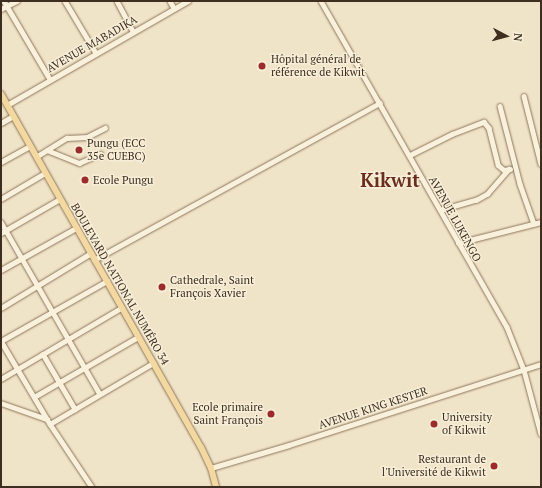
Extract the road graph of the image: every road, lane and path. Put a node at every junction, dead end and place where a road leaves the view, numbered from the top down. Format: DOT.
graph roads {
  1 [pos="4,1"];
  2 [pos="17,1"];
  3 [pos="65,1"];
  4 [pos="117,1"];
  5 [pos="170,1"];
  6 [pos="188,1"];
  7 [pos="321,1"];
  8 [pos="6,6"];
  9 [pos="174,8"];
  10 [pos="1,9"];
  11 [pos="133,31"];
  12 [pos="96,53"];
  13 [pos="50,79"];
  14 [pos="1,94"];
  15 [pos="524,96"];
  16 [pos="380,103"];
  17 [pos="7,105"];
  18 [pos="500,106"];
  19 [pos="13,116"];
  20 [pos="1,123"];
  21 [pos="105,128"];
  22 [pos="30,146"];
  23 [pos="47,150"];
  24 [pos="100,154"];
  25 [pos="410,155"];
  26 [pos="36,157"];
  27 [pos="1,162"];
  28 [pos="515,164"];
  29 [pos="541,164"];
  30 [pos="510,169"];
  31 [pos="45,173"];
  32 [pos="1,199"];
  33 [pos="60,199"];
  34 [pos="440,210"];
  35 [pos="1,222"];
  36 [pos="541,222"];
  37 [pos="534,224"];
  38 [pos="76,228"];
  39 [pos="3,232"];
  40 [pos="458,243"];
  41 [pos="91,253"];
  42 [pos="22,258"];
  43 [pos="94,260"];
  44 [pos="1,270"];
  45 [pos="107,281"];
  46 [pos="38,287"];
  47 [pos="1,308"];
  48 [pos="121,308"];
  49 [pos="53,312"];
  50 [pos="138,337"];
  51 [pos="69,339"];
  52 [pos="1,341"];
  53 [pos="43,354"];
  54 [pos="153,363"];
  55 [pos="541,364"];
  56 [pos="86,368"];
  57 [pos="18,370"];
  58 [pos="524,370"];
  59 [pos="1,379"];
  60 [pos="60,382"];
  61 [pos="100,394"];
  62 [pos="34,397"];
  63 [pos="1,403"];
  64 [pos="75,409"];
  65 [pos="47,419"];
  66 [pos="50,424"];
  67 [pos="541,434"];
  68 [pos="211,468"];
  69 [pos="92,487"];
  70 [pos="216,487"];
  1 -- 8 [label="street"];
  2 -- 8 [label="street"];
  3 -- 12 [label="street"];
  4 -- 11 [label="street"];
  5 -- 9 [label="street"];
  6 -- 9 [label="street, AVENUE MABADIKA"];
  7 -- 16 [label="street, AVENUE LUKENGO"];
  8 -- 10 [label="street"];
  8 -- 13 [label="street"];
  9 -- 11 [label="street, AVENUE MABADIKA"];
  11 -- 12 [label="street, AVENUE MABADIKA"];
  12 -- 13 [label="street, AVENUE MABADIKA"];
  13 -- 17 [label="street, AVENUE MABADIKA"];
  14 -- 17 [label="main road, BOULEVARD NATIONAL NUMÉRO 34"];
  15 -- 29 [label="street"];
  16 -- 25 [label="street, AVENUE LUKENGO"];
  16 -- 43 [label="street"];
  17 -- 19 [label="main road, BOULEVARD NATIONAL NUMÉRO 34"];
  18 -- 28 [label="street"];
  19 -- 20 [label="street"];
  19 -- 22 [label="main road, BOULEVARD NATIONAL NUMÉRO 34"];
  21 -- 23 [label="street"];
  22 -- 26 [label="main road, BOULEVARD NATIONAL NUMÉRO 34"];
  22 -- 27 [label="street"];
  23 -- 24 [label="street"];
  23 -- 26 [label="street"];
  25 -- 30 [label="street"];
  25 -- 34 [label="street, AVENUE LUKENGO"];
  26 -- 31 [label="main road, BOULEVARD NATIONAL NUMÉRO 34"];
  28 -- 30 [label="street"];
  28 -- 37 [label="street"];
  30 -- 34 [label="street"];
  31 -- 32 [label="street"];
  31 -- 33 [label="main road, BOULEVARD NATIONAL NUMÉRO 34"];
  33 -- 38 [label="main road, BOULEVARD NATIONAL NUMÉRO 34"];
  33 -- 39 [label="street"];
  34 -- 40 [label="street, AVENUE LUKENGO"];
  35 -- 39 [label="street"];
  36 -- 37 [label="street"];
  37 -- 40 [label="street"];
  38 -- 41 [label="main road, BOULEVARD NATIONAL NUMÉRO 34"];
  38 -- 42 [label="street"];
  39 -- 42 [label="street"];
  40 -- 58 [label="street, AVENUE LUKENGO"];
  41 -- 43 [label="main road, BOULEVARD NATIONAL NUMÉRO 34"];
  41 -- 46 [label="street"];
  42 -- 44 [label="street"];
  42 -- 46 [label="street"];
  43 -- 45 [label="main road, BOULEVARD NATIONAL NUMÉRO 34"];
  45 -- 48 [label="main road, BOULEVARD NATIONAL NUMÉRO 34"];
  45 -- 49 [label="street"];
  46 -- 47 [label="street"];
  46 -- 49 [label="street"];
  48 -- 50 [label="main road, BOULEVARD NATIONAL NUMÉRO 34"];
  48 -- 51 [label="street"];
  49 -- 51 [label="street"];
  49 -- 52 [label="street"];
  50 -- 54 [label="main road, BOULEVARD NATIONAL NUMÉRO 34"];
  50 -- 56 [label="street"];
  51 -- 53 [label="street"];
  51 -- 56 [label="street"];
  52 -- 57 [label="street"];
  53 -- 57 [label="street"];
  53 -- 60 [label="street"];
  54 -- 61 [label="street"];
  54 -- 68 [label="main road, BOULEVARD NATIONAL NUMÉRO 34"];
  55 -- 58 [label="street, AVENUE KING KESTER"];
  56 -- 60 [label="street"];
  56 -- 61 [label="street"];
  57 -- 59 [label="street"];
  57 -- 62 [label="street"];
  58 -- 67 [label="street, AVENUE LUKENGO"];
  58 -- 68 [label="street, AVENUE KING KESTER"];
  60 -- 62 [label="street"];
  60 -- 64 [label="street"];
  61 -- 64 [label="street"];
  62 -- 65 [label="street"];
  63 -- 65 [label="street"];
  64 -- 66 [label="street"];
  65 -- 66 [label="street"];
  66 -- 69 [label="street"];
  68 -- 70 [label="main road, BOULEVARD NATIONAL NUMÉRO 34"];
}
